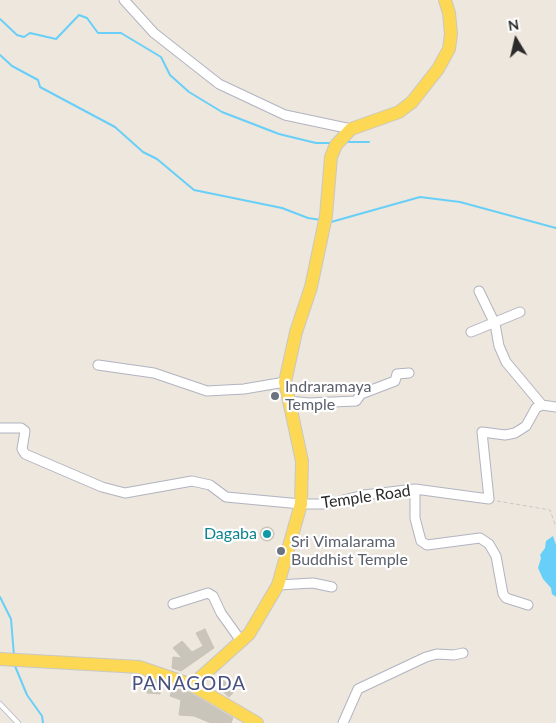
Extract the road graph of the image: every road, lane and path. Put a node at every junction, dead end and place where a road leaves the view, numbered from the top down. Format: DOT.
graph roads {
  1 [pos="124,0"];
  2 [pos="445,0"];
  3 [pos="351,129"];
  4 [pos="480,291"];
  5 [pos="520,312"];
  6 [pos="495,324"];
  7 [pos="472,332"];
  8 [pos="98,365"];
  9 [pos="409,373"];
  10 [pos="285,382"];
  11 [pos="288,401"];
  12 [pos="542,405"];
  13 [pos="556,407"];
  14 [pos="0,428"];
  15 [pos="415,489"];
  16 [pos="489,499"];
  17 [pos="301,504"];
  18 [pos="556,527"];
  19 [pos="278,585"];
  20 [pos="332,587"];
  21 [pos="172,604"];
  22 [pos="528,605"];
  23 [pos="241,641"];
  24 [pos="463,653"];
  25 [pos="3,659"];
  26 [pos="192,685"];
  27 [pos="0,704"];
  28 [pos="18,723"];
  29 [pos="257,723"];
  30 [pos="343,723"];
  1 -- 3 [label="street"];
  2 -- 3 [label="main road"];
  3 -- 10 [label="main road"];
  4 -- 6 [label="street"];
  5 -- 6 [label="street"];
  6 -- 7 [label="street"];
  6 -- 12 [label="street"];
  8 -- 10 [label="street"];
  9 -- 11 [label="street"];
  10 -- 11 [label="main road"];
  11 -- 17 [label="main road"];
  12 -- 13 [label="street"];
  12 -- 16 [label="street"];
  14 -- 17 [label="street, Temple Road"];
  15 -- 16 [label="street, Temple Road"];
  15 -- 17 [label="street, Temple Road"];
  15 -- 22 [label="street"];
  16 -- 18 [label="path"];
  17 -- 19 [label="main road"];
  19 -- 20 [label="street"];
  19 -- 23 [label="main road"];
  21 -- 23 [label="street"];
  23 -- 26 [label="main road"];
  24 -- 30 [label="street"];
  25 -- 26 [label="main road"];
  26 -- 29 [label="main road"];
  27 -- 28 [label="lane"];
}
